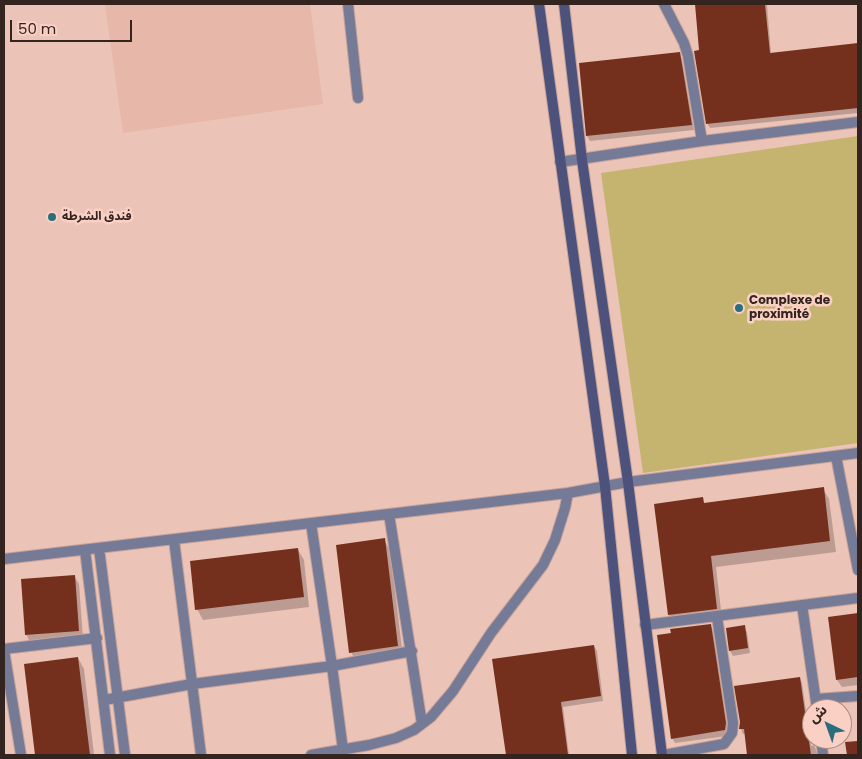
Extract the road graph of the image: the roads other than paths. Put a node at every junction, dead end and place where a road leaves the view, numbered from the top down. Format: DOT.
graph roads {
  1 [pos="348,4"];
  2 [pos="539,4"];
  3 [pos="564,4"];
  4 [pos="664,4"];
  5 [pos="358,98"];
  6 [pos="858,122"];
  7 [pos="702,141"];
  8 [pos="582,160"];
  9 [pos="560,162"];
  10 [pos="858,453"];
  11 [pos="836,456"];
  12 [pos="628,482"];
  13 [pos="604,486"];
  14 [pos="568,493"];
  15 [pos="389,514"];
  16 [pos="311,523"];
  17 [pos="174,540"];
  18 [pos="99,548"];
  19 [pos="85,550"];
  20 [pos="4,560"];
  21 [pos="858,570"];
  22 [pos="858,598"];
  23 [pos="802,605"];
  24 [pos="717,617"];
  25 [pos="645,625"];
  26 [pos="97,638"];
  27 [pos="4,650"];
  28 [pos="412,651"];
  29 [pos="332,666"];
  30 [pos="192,684"];
  31 [pos="858,696"];
  32 [pos="118,697"];
  33 [pos="815,699"];
  34 [pos="842,699"];
  35 [pos="104,700"];
  36 [pos="422,724"];
  37 [pos="343,750"];
  38 [pos="21,755"];
  39 [pos="110,755"];
  40 [pos="125,755"];
  41 [pos="201,755"];
  42 [pos="311,755"];
  43 [pos="632,755"];
  44 [pos="663,755"];
  1 -- 5 [label="street"];
  2 -- 9 [label="street"];
  3 -- 8 [label="street"];
  4 -- 7 [label="street"];
  6 -- 7 [label="street"];
  7 -- 8 [label="street"];
  8 -- 9 [label="street"];
  8 -- 12 [label="street"];
  9 -- 13 [label="street"];
  10 -- 11 [label="street"];
  11 -- 12 [label="street"];
  11 -- 21 [label="street"];
  12 -- 13 [label="street"];
  12 -- 25 [label="street"];
  13 -- 14 [label="street"];
  13 -- 43 [label="street"];
  14 -- 15 [label="street"];
  14 -- 36 [label="street"];
  15 -- 16 [label="street"];
  15 -- 28 [label="street"];
  16 -- 17 [label="street"];
  16 -- 29 [label="street"];
  17 -- 18 [label="street"];
  17 -- 30 [label="street"];
  18 -- 19 [label="street"];
  18 -- 32 [label="street"];
  19 -- 20 [label="street"];
  19 -- 26 [label="street"];
  22 -- 23 [label="street"];
  23 -- 24 [label="street"];
  23 -- 33 [label="street"];
  24 -- 25 [label="street"];
  24 -- 44 [label="street"];
  25 -- 44 [label="street"];
  26 -- 27 [label="street"];
  26 -- 35 [label="street"];
  27 -- 38 [label="street"];
  28 -- 29 [label="street"];
  28 -- 36 [label="street"];
  29 -- 30 [label="street"];
  29 -- 37 [label="street"];
  30 -- 32 [label="street"];
  30 -- 41 [label="street"];
  31 -- 34 [label="street"];
  32 -- 35 [label="street"];
  32 -- 40 [label="street"];
  35 -- 39 [label="street"];
  36 -- 37 [label="street"];
  37 -- 42 [label="street"];
}
